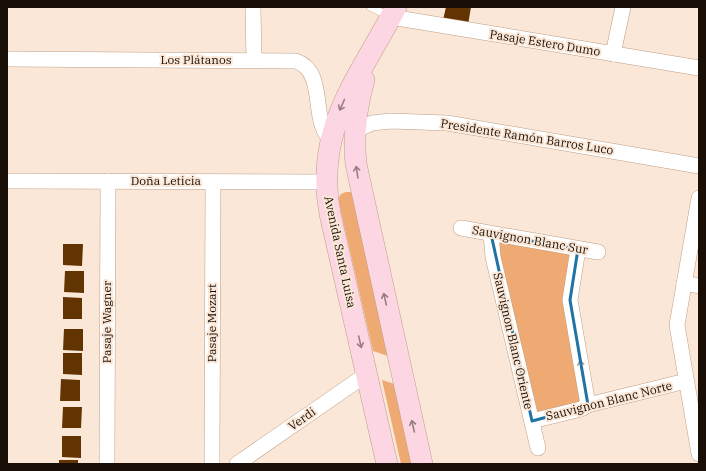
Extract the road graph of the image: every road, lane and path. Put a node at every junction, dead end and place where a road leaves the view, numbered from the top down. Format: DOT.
graph roads {
  1 [pos="253,7"];
  2 [pos="370,7"];
  3 [pos="623,7"];
  4 [pos="394,12"];
  5 [pos="375,47"];
  6 [pos="613,54"];
  7 [pos="7,59"];
  8 [pos="254,60"];
  9 [pos="699,67"];
  10 [pos="355,131"];
  11 [pos="330,139"];
  12 [pos="699,166"];
  13 [pos="7,181"];
  14 [pos="108,181"];
  15 [pos="213,182"];
  16 [pos="326,182"];
  17 [pos="699,198"];
  18 [pos="461,228"];
  19 [pos="491,234"];
  20 [pos="578,249"];
  21 [pos="598,252"];
  22 [pos="684,283"];
  23 [pos="699,286"];
  24 [pos="367,374"];
  25 [pos="686,382"];
  26 [pos="588,405"];
  27 [pos="532,421"];
  28 [pos="538,448"];
  29 [pos="699,454"];
  30 [pos="107,464"];
  31 [pos="212,464"];
  32 [pos="238,464"];
  33 [pos="387,464"];
  34 [pos="422,464"];
  1 -- 8 [label="street"];
  2 -- 4 [label="lane"];
  3 -- 6 [label="street"];
  4 -- 5 [label="main road, Avenida Santa Luisa"];
  4 -- 6 [label="street, Pasaje Estero Dumo"];
  5 -- 10 [label="main road, Avenida Santa Luisa"];
  5 -- 11 [label="main road, Avenida Santa Luisa, one-way"];
  6 -- 9 [label="street, Pasaje Estero Dumo"];
  7 -- 8 [label="street, Los Plátanos"];
  8 -- 11 [label="street, Los Plátanos"];
  10 -- 12 [label="street, Presidente Ramón Barros Luco"];
  34 -- 10 [label="main road, Avenida Santa Luisa, one-way"];
  11 -- 16 [label="main road, Avenida Santa Luisa"];
  13 -- 14 [label="street, Doña Leticia"];
  14 -- 15 [label="street, Doña Leticia"];
  14 -- 30 [label="street, Pasaje Wagner"];
  15 -- 16 [label="street, Doña Leticia"];
  15 -- 31 [label="street, Pasaje Mozart"];
  16 -- 24 [label="main road, Avenida Santa Luisa, one-way"];
  17 -- 22 [label="street"];
  18 -- 19 [label="street, Sauvignon Blanc Sur"];
  19 -- 20 [label="street, Sauvignon Blanc Sur"];
  19 -- 27 [label="street, Sauvignon Blanc Oriente"];
  20 -- 21 [label="street, Sauvignon Blanc Sur"];
  26 -- 20 [label="street, one-way"];
  22 -- 23 [label="street"];
  22 -- 25 [label="street"];
  24 -- 32 [label="street, Verdi"];
  24 -- 33 [label="main road, Avenida Santa Luisa"];
  25 -- 26 [label="street, Sauvignon Blanc Norte"];
  25 -- 29 [label="street"];
  26 -- 27 [label="street, Sauvignon Blanc Norte"];
  27 -- 28 [label="street, Sauvignon Blanc Oriente"];
}
